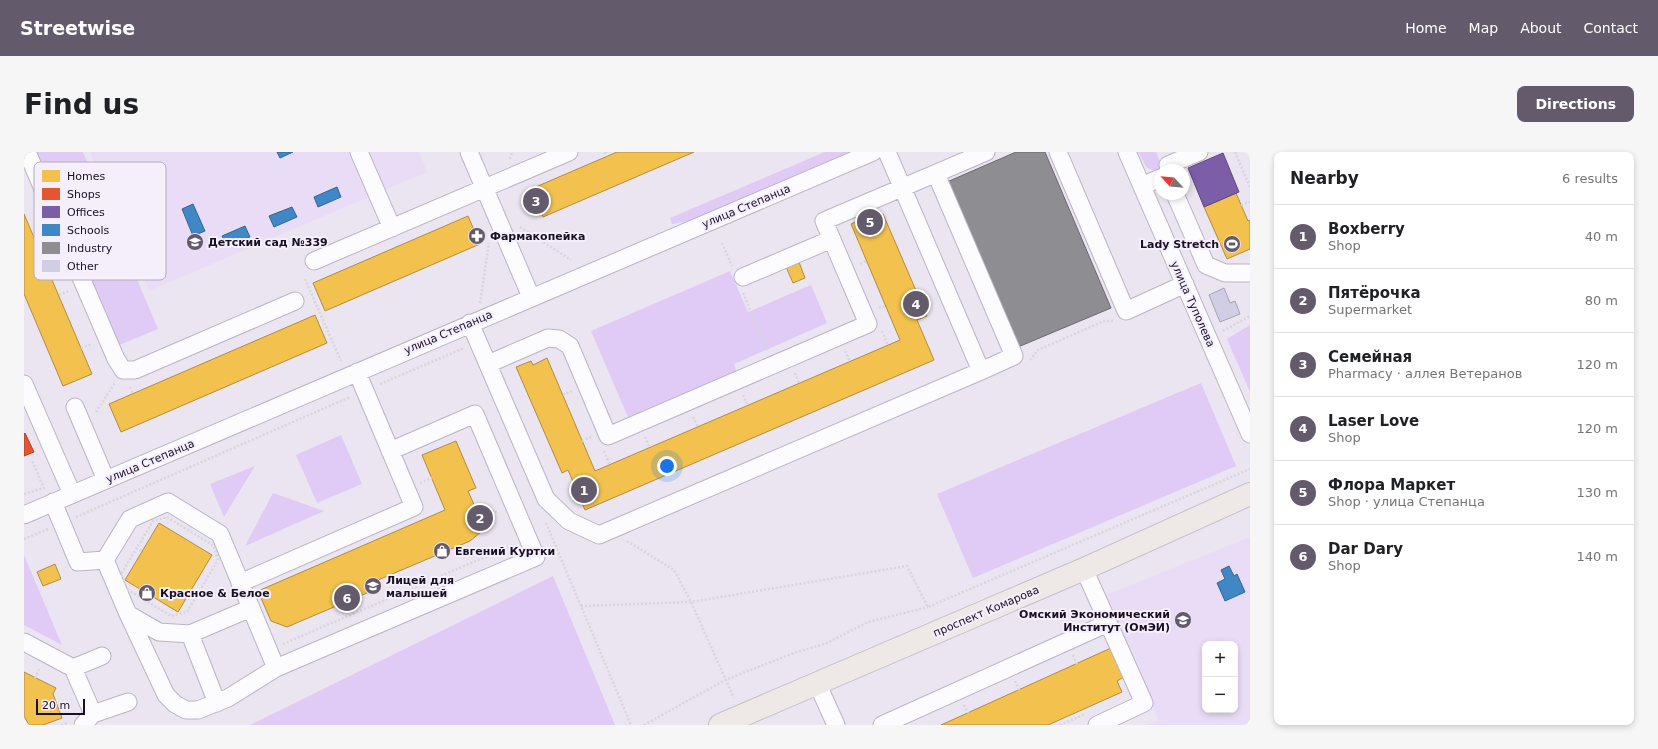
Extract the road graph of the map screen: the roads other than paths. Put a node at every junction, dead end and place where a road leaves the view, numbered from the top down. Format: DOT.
graph roads {
  1 [pos="27,152"];
  2 [pos="359,152"];
  3 [pos="469,152"];
  4 [pos="873,152"];
  5 [pos="887,152"];
  6 [pos="986,152"];
  7 [pos="1058,152"];
  8 [pos="1127,152"];
  9 [pos="1199,152"];
  10 [pos="564,153"];
  11 [pos="1171,164"];
  12 [pos="34,168"];
  13 [pos="936,174"];
  14 [pos="1154,176"];
  15 [pos="1142,186"];
  16 [pos="485,188"];
  17 [pos="902,188"];
  18 [pos="1178,200"];
  19 [pos="392,228"];
  20 [pos="832,239"];
  21 [pos="314,261"];
  22 [pos="1250,273"];
  23 [pos="739,279"];
  24 [pos="82,280"];
  25 [pos="1185,284"];
  26 [pos="531,297"];
  27 [pos="295,301"];
  28 [pos="470,323"];
  29 [pos="488,364"];
  30 [pos="980,371"];
  31 [pos="356,372"];
  32 [pos="24,384"];
  33 [pos="75,407"];
  34 [pos="29,412"];
  35 [pos="1250,434"];
  36 [pos="390,451"];
  37 [pos="106,480"];
  38 [pos="72,494"];
  39 [pos="1250,494"];
  40 [pos="53,502"];
  41 [pos="24,515"];
  42 [pos="105,560"];
  43 [pos="1084,569"];
  44 [pos="240,582"];
  45 [pos="250,608"];
  46 [pos="128,614"];
  47 [pos="1108,623"];
  48 [pos="190,634"];
  49 [pos="24,642"];
  50 [pos="102,656"];
  51 [pos="73,668"];
  52 [pos="276,668"];
  53 [pos="817,683"];
  54 [pos="128,702"];
  55 [pos="217,703"];
  56 [pos="81,720"];
  57 [pos="720,725"];
  58 [pos="836,725"];
  59 [pos="882,725"];
  60 [pos="1097,725"];
  1 -- 12 [label="street"];
  2 -- 19 [label="street"];
  3 -- 16 [label="street"];
  4 -- 26 [label="street, улица Степанца"];
  5 -- 17 [label="street"];
  6 -- 13 [label="street"];
  7 -- 25 [label="street"];
  8 -- 15 [label="street, улица Туполева"];
  9 -- 11 [label="street"];
  10 -- 16 [label="street"];
  13 -- 17 [label="street"];
  13 -- 30 [label="street"];
  14 -- 15 [label="street"];
  15 -- 25 [label="street, улица Туполева"];
  16 -- 19 [label="street"];
  16 -- 26 [label="street"];
  17 -- 20 [label="street"];
  17 -- 30 [label="street"];
  18 -- 22 [label="street"];
  19 -- 21 [label="street"];
  20 -- 23 [label="street"];
  20 -- 29 [label="street"];
  24 -- 27 [label="street"];
  25 -- 35 [label="street, улица Туполева"];
  26 -- 28 [label="street, улица Степанца"];
  28 -- 29 [label="street"];
  28 -- 31 [label="street, улица Степанца"];
  29 -- 30 [label="street"];
  31 -- 36 [label="street"];
  31 -- 37 [label="street, улица Степанца"];
  32 -- 34 [label="street"];
  33 -- 37 [label="street"];
  34 -- 38 [label="street"];
  36 -- 44 [label="street"];
  36 -- 52 [label="street"];
  37 -- 38 [label="street, улица Степанца"];
  38 -- 40 [label="street, улица Степанца"];
  39 -- 43 [label="main road, проспект Комарова"];
  40 -- 41 [label="street, улица Степанца"];
  40 -- 42 [label="street"];
  42 -- 44 [label="street"];
  42 -- 46 [label="street"];
  43 -- 47 [label="street"];
  43 -- 53 [label="main road, проспект Комарова"];
  44 -- 45 [label="street"];
  45 -- 48 [label="street"];
  45 -- 52 [label="street"];
  46 -- 48 [label="street"];
  46 -- 55 [label="street"];
  47 -- 59 [label="street"];
  47 -- 60 [label="street"];
  48 -- 55 [label="street"];
  49 -- 51 [label="street"];
  50 -- 51 [label="street"];
  51 -- 56 [label="street"];
  52 -- 55 [label="street"];
  53 -- 57 [label="main road, проспект Комарова"];
  53 -- 58 [label="street"];
  54 -- 56 [label="street"];
}
